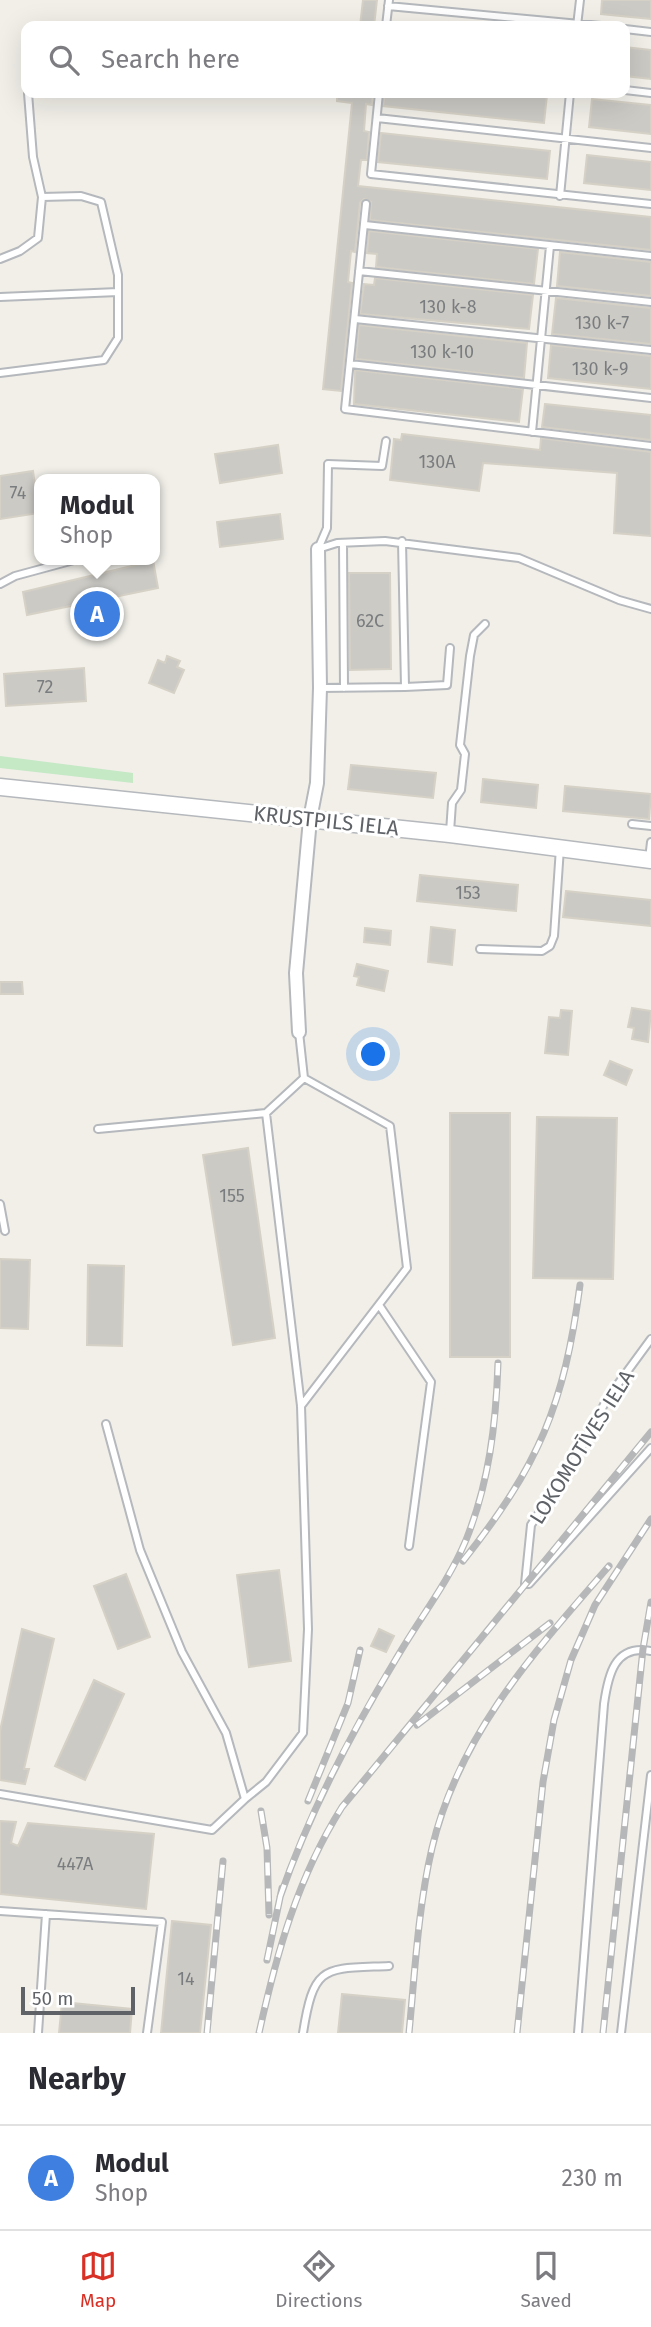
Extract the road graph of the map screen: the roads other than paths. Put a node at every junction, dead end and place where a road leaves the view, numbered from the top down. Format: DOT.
graph roads {
  1 [pos="580,0"];
  2 [pos="388,3"];
  3 [pos="386,21"];
  4 [pos="543,21"];
  5 [pos="577,21"];
  6 [pos="630,30"];
  7 [pos="651,32"];
  8 [pos="630,91"];
  9 [pos="651,93"];
  10 [pos="28,98"];
  11 [pos="379,98"];
  12 [pos="570,98"];
  13 [pos="377,118"];
  14 [pos="566,138"];
  15 [pos="651,148"];
  16 [pos="560,196"];
  17 [pos="43,197"];
  18 [pos="366,204"];
  19 [pos="651,204"];
  20 [pos="365,225"];
  21 [pos="550,246"];
  22 [pos="651,256"];
  23 [pos="0,259"];
  24 [pos="359,271"];
  25 [pos="545,291"];
  26 [pos="118,292"];
  27 [pos="0,297"];
  28 [pos="651,302"];
  29 [pos="355,319"];
  30 [pos="541,338"];
  31 [pos="651,350"];
  32 [pos="350,364"];
  33 [pos="0,373"];
  34 [pos="537,385"];
  35 [pos="651,398"];
  36 [pos="532,432"];
  37 [pos="386,441"];
  38 [pos="651,446"];
  39 [pos="402,541"];
  40 [pos="343,543"];
  41 [pos="318,550"];
  42 [pos="56,565"];
  43 [pos="0,584"];
  44 [pos="651,609"];
  45 [pos="485,624"];
  46 [pos="450,648"];
  47 [pos="405,687"];
  48 [pos="320,688"];
  49 [pos="344,688"];
  50 [pos="0,787"];
  51 [pos="310,819"];
  52 [pos="632,824"];
  53 [pos="651,826"];
  54 [pos="450,834"];
  55 [pos="651,842"];
  56 [pos="560,847"];
  57 [pos="650,860"];
  58 [pos="480,949"];
  59 [pos="299,1032"];
  60 [pos="304,1078"];
  61 [pos="266,1113"];
  62 [pos="98,1129"];
  63 [pos="0,1204"];
  64 [pos="5,1231"];
  65 [pos="379,1305"];
  66 [pos="651,1339"];
  67 [pos="302,1406"];
  68 [pos="106,1424"];
  69 [pos="651,1448"];
  70 [pos="409,1546"];
  71 [pos="651,1651"];
  72 [pos="651,1775"];
  73 [pos="0,1794"];
  74 [pos="245,1799"];
  75 [pos="0,1911"];
  76 [pos="46,1914"];
  77 [pos="389,1966"];
  78 [pos="38,2033"];
  79 [pos="147,2033"];
  80 [pos="303,2033"];
  81 [pos="578,2033"];
  82 [pos="621,2033"];
  1 -- 5 [label="lane"];
  2 -- 3 [label="lane"];
  2 -- 4 [label="lane"];
  6 -- 7 [label="lane"];
  8 -- 9 [label="lane"];
  10 -- 17 [label="lane"];
  11 -- 13 [label="lane"];
  12 -- 14 [label="lane"];
  13 -- 14 [label="lane"];
  13 -- 16 [label="lane"];
  14 -- 15 [label="lane"];
  14 -- 16 [label="lane"];
  16 -- 19 [label="lane"];
  17 -- 23 [label="lane"];
  17 -- 26 [label="lane"];
  18 -- 20 [label="lane"];
  20 -- 21 [label="lane"];
  20 -- 24 [label="lane"];
  21 -- 22 [label="lane"];
  21 -- 25 [label="lane"];
  24 -- 25 [label="lane"];
  24 -- 29 [label="lane"];
  25 -- 28 [label="lane"];
  25 -- 30 [label="lane"];
  26 -- 27 [label="lane"];
  26 -- 33 [label="lane"];
  29 -- 30 [label="lane"];
  29 -- 32 [label="lane"];
  30 -- 31 [label="lane"];
  30 -- 34 [label="lane"];
  32 -- 34 [label="lane"];
  32 -- 36 [label="lane"];
  34 -- 35 [label="lane"];
  34 -- 36 [label="lane"];
  36 -- 38 [label="lane"];
  37 -- 41 [label="lane"];
  39 -- 40 [label="lane"];
  39 -- 44 [label="lane"];
  39 -- 47 [label="lane"];
  40 -- 41 [label="lane"];
  40 -- 49 [label="lane"];
  41 -- 48 [label="street"];
  42 -- 43 [label="lane"];
  45 -- 54 [label="lane"];
  46 -- 47 [label="lane"];
  47 -- 49 [label="lane"];
  48 -- 49 [label="lane"];
  48 -- 51 [label="street"];
  50 -- 51 [label="street, KRUSTPILS IELA"];
  51 -- 54 [label="street, KRUSTPILS IELA"];
  51 -- 59 [label="street"];
  52 -- 53 [label="lane"];
  54 -- 56 [label="street, KRUSTPILS IELA"];
  55 -- 57 [label="lane"];
  56 -- 57 [label="street, KRUSTPILS IELA"];
  56 -- 58 [label="lane"];
  59 -- 60 [label="lane"];
  60 -- 61 [label="lane"];
  60 -- 65 [label="lane"];
  61 -- 62 [label="lane"];
  61 -- 67 [label="lane"];
  63 -- 64 [label="lane"];
  65 -- 67 [label="lane"];
  65 -- 70 [label="lane"];
  66 -- 69 [label="lane, LOKOMOTĪVES IELA"];
  67 -- 74 [label="lane"];
  68 -- 74 [label="lane"];
  71 -- 81 [label="lane"];
  72 -- 82 [label="lane"];
  73 -- 74 [label="lane"];
  75 -- 76 [label="lane"];
  76 -- 78 [label="lane"];
  76 -- 79 [label="lane"];
  77 -- 80 [label="lane"];
}
